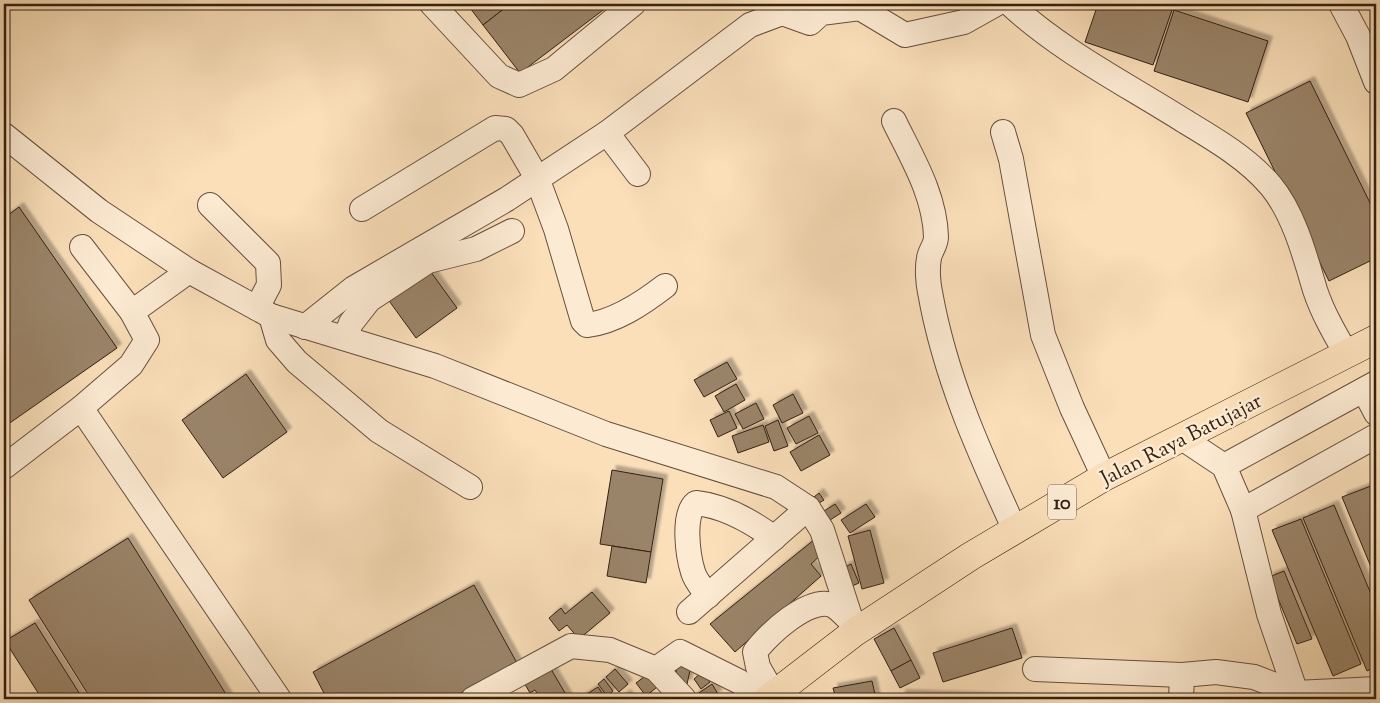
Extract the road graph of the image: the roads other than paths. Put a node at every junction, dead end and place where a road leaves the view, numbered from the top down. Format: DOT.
graph roads {
  1 [pos="432,4"];
  2 [pos="633,4"];
  3 [pos="996,4"];
  4 [pos="1010,4"];
  5 [pos="1341,4"];
  6 [pos="1376,79"];
  7 [pos="894,121"];
  8 [pos="1003,132"];
  9 [pos="607,133"];
  10 [pos="4,135"];
  11 [pos="638,174"];
  12 [pos="537,178"];
  13 [pos="210,205"];
  14 [pos="362,209"];
  15 [pos="512,232"];
  16 [pos="82,247"];
  17 [pos="189,271"];
  18 [pos="665,286"];
  19 [pos="132,312"];
  20 [pos="264,312"];
  21 [pos="305,326"];
  22 [pos="344,338"];
  23 [pos="1376,339"];
  24 [pos="1347,355"];
  25 [pos="1370,386"];
  26 [pos="81,408"];
  27 [pos="1376,413"];
  28 [pos="1376,436"];
  29 [pos="1182,438"];
  30 [pos="1224,466"];
  31 [pos="4,467"];
  32 [pos="1104,477"];
  33 [pos="470,486"];
  34 [pos="808,508"];
  35 [pos="1243,510"];
  36 [pos="1015,530"];
  37 [pos="774,538"];
  38 [pos="708,596"];
  39 [pos="689,612"];
  40 [pos="854,627"];
  41 [pos="656,668"];
  42 [pos="1035,668"];
  43 [pos="1182,675"];
  44 [pos="1376,689"];
  45 [pos="1296,693"];
  46 [pos="767,697"];
  47 [pos="279,699"];
  48 [pos="473,699"];
  49 [pos="684,699"];
  50 [pos="1181,699"];
  1 -- 2 [label="street"];
  3 -- 9 [label="street"];
  4 -- 24 [label="street"];
  5 -- 6 [label="street"];
  7 -- 36 [label="street"];
  8 -- 32 [label="street"];
  9 -- 11 [label="street"];
  9 -- 12 [label="street"];
  10 -- 17 [label="street"];
  12 -- 14 [label="street"];
  12 -- 18 [label="street"];
  12 -- 21 [label="street"];
  13 -- 20 [label="street"];
  15 -- 22 [label="street"];
  16 -- 19 [label="street"];
  17 -- 19 [label="street"];
  17 -- 20 [label="street"];
  19 -- 26 [label="street"];
  20 -- 21 [label="street"];
  20 -- 33 [label="street"];
  21 -- 22 [label="street"];
  22 -- 34 [label="street"];
  23 -- 24 [label="highway, Jalan Raya Batujajar / 10"];
  24 -- 29 [label="highway, Jalan Raya Batujajar / 10"];
  25 -- 27 [label="street"];
  25 -- 30 [label="street"];
  26 -- 31 [label="street"];
  26 -- 47 [label="street"];
  28 -- 35 [label="street"];
  29 -- 30 [label="street"];
  29 -- 32 [label="highway, Jalan Raya Batujajar / 10"];
  30 -- 35 [label="street"];
  32 -- 36 [label="highway, Jalan Raya Batujajar / 10"];
  34 -- 37 [label="street"];
  34 -- 40 [label="street"];
  35 -- 45 [label="street"];
  36 -- 40 [label="highway, Jalan Raya Batujajar / 10"];
  37 -- 38 [label="street"];
  37 -- 38 [label="street"];
  38 -- 39 [label="street"];
  40 -- 46 [label="highway, Jalan Raya Batujajar / 10"];
  40 -- 46 [label="street"];
  41 -- 46 [label="street"];
  41 -- 48 [label="street"];
  41 -- 49 [label="street"];
  42 -- 43 [label="street"];
  43 -- 45 [label="street"];
  43 -- 50 [label="street"];
  44 -- 45 [label="street"];
}
